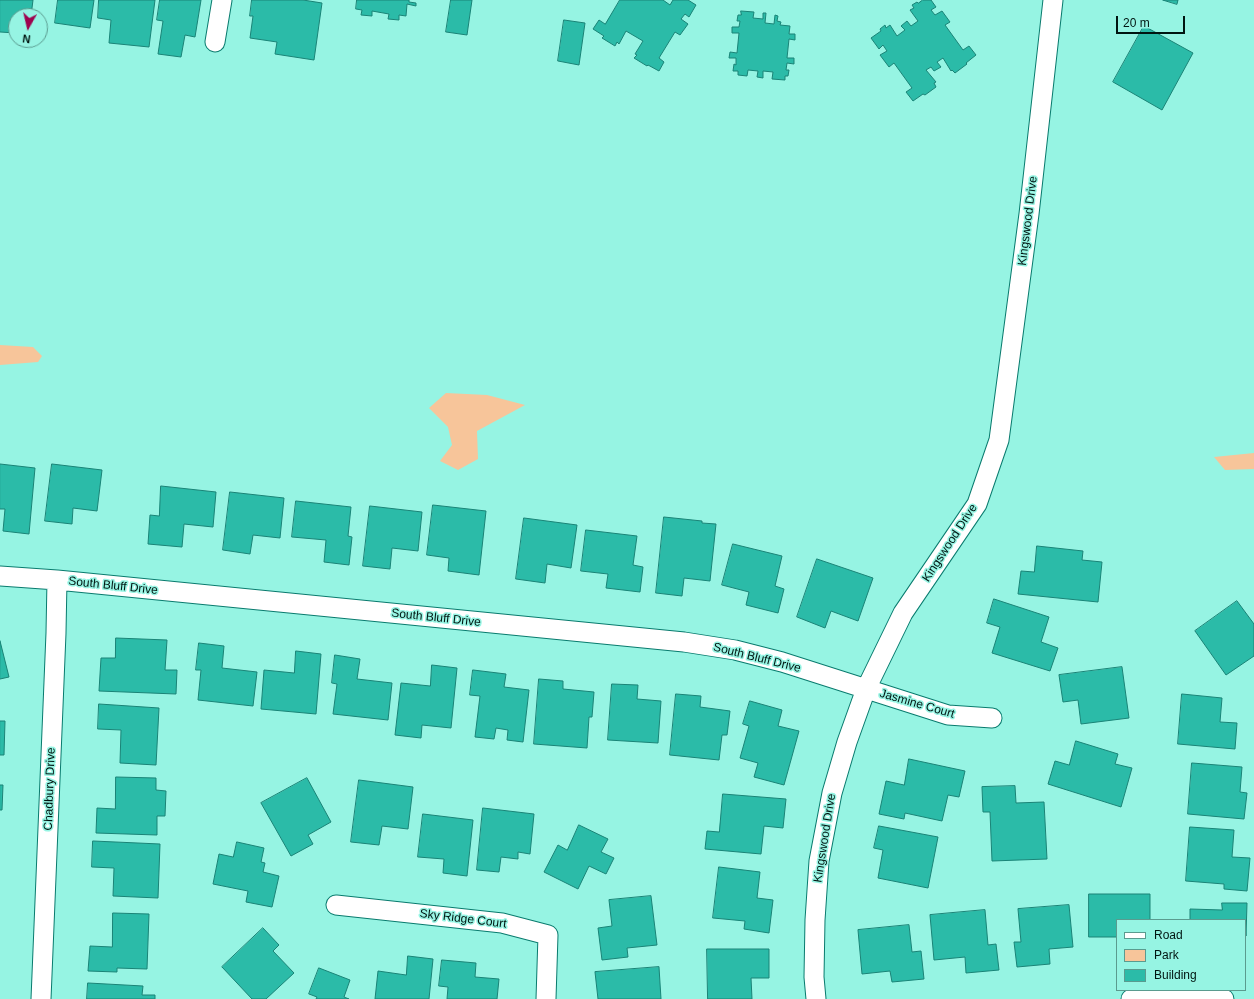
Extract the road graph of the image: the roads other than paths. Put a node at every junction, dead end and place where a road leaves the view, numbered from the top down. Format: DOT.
graph roads {
  1 [pos="222,0"];
  2 [pos="1054,0"];
  3 [pos="215,42"];
  4 [pos="0,576"];
  5 [pos="57,580"];
  6 [pos="866,689"];
  7 [pos="992,718"];
  8 [pos="336,905"];
  9 [pos="41,999"];
  10 [pos="546,999"];
  11 [pos="816,999"];
  12 [pos="1131,999"];
  13 [pos="1224,999"];
  1 -- 3 [label="street"];
  2 -- 6 [label="street, Kingswood Drive"];
  4 -- 5 [label="street, South Bluff Drive"];
  5 -- 6 [label="street, South Bluff Drive"];
  5 -- 9 [label="street, Chadbury Drive"];
  6 -- 7 [label="street, Jasmine Court"];
  6 -- 11 [label="street, Kingswood Drive"];
  8 -- 10 [label="street, Sky Ridge Court"];
  12 -- 13 [label="street"];
}
